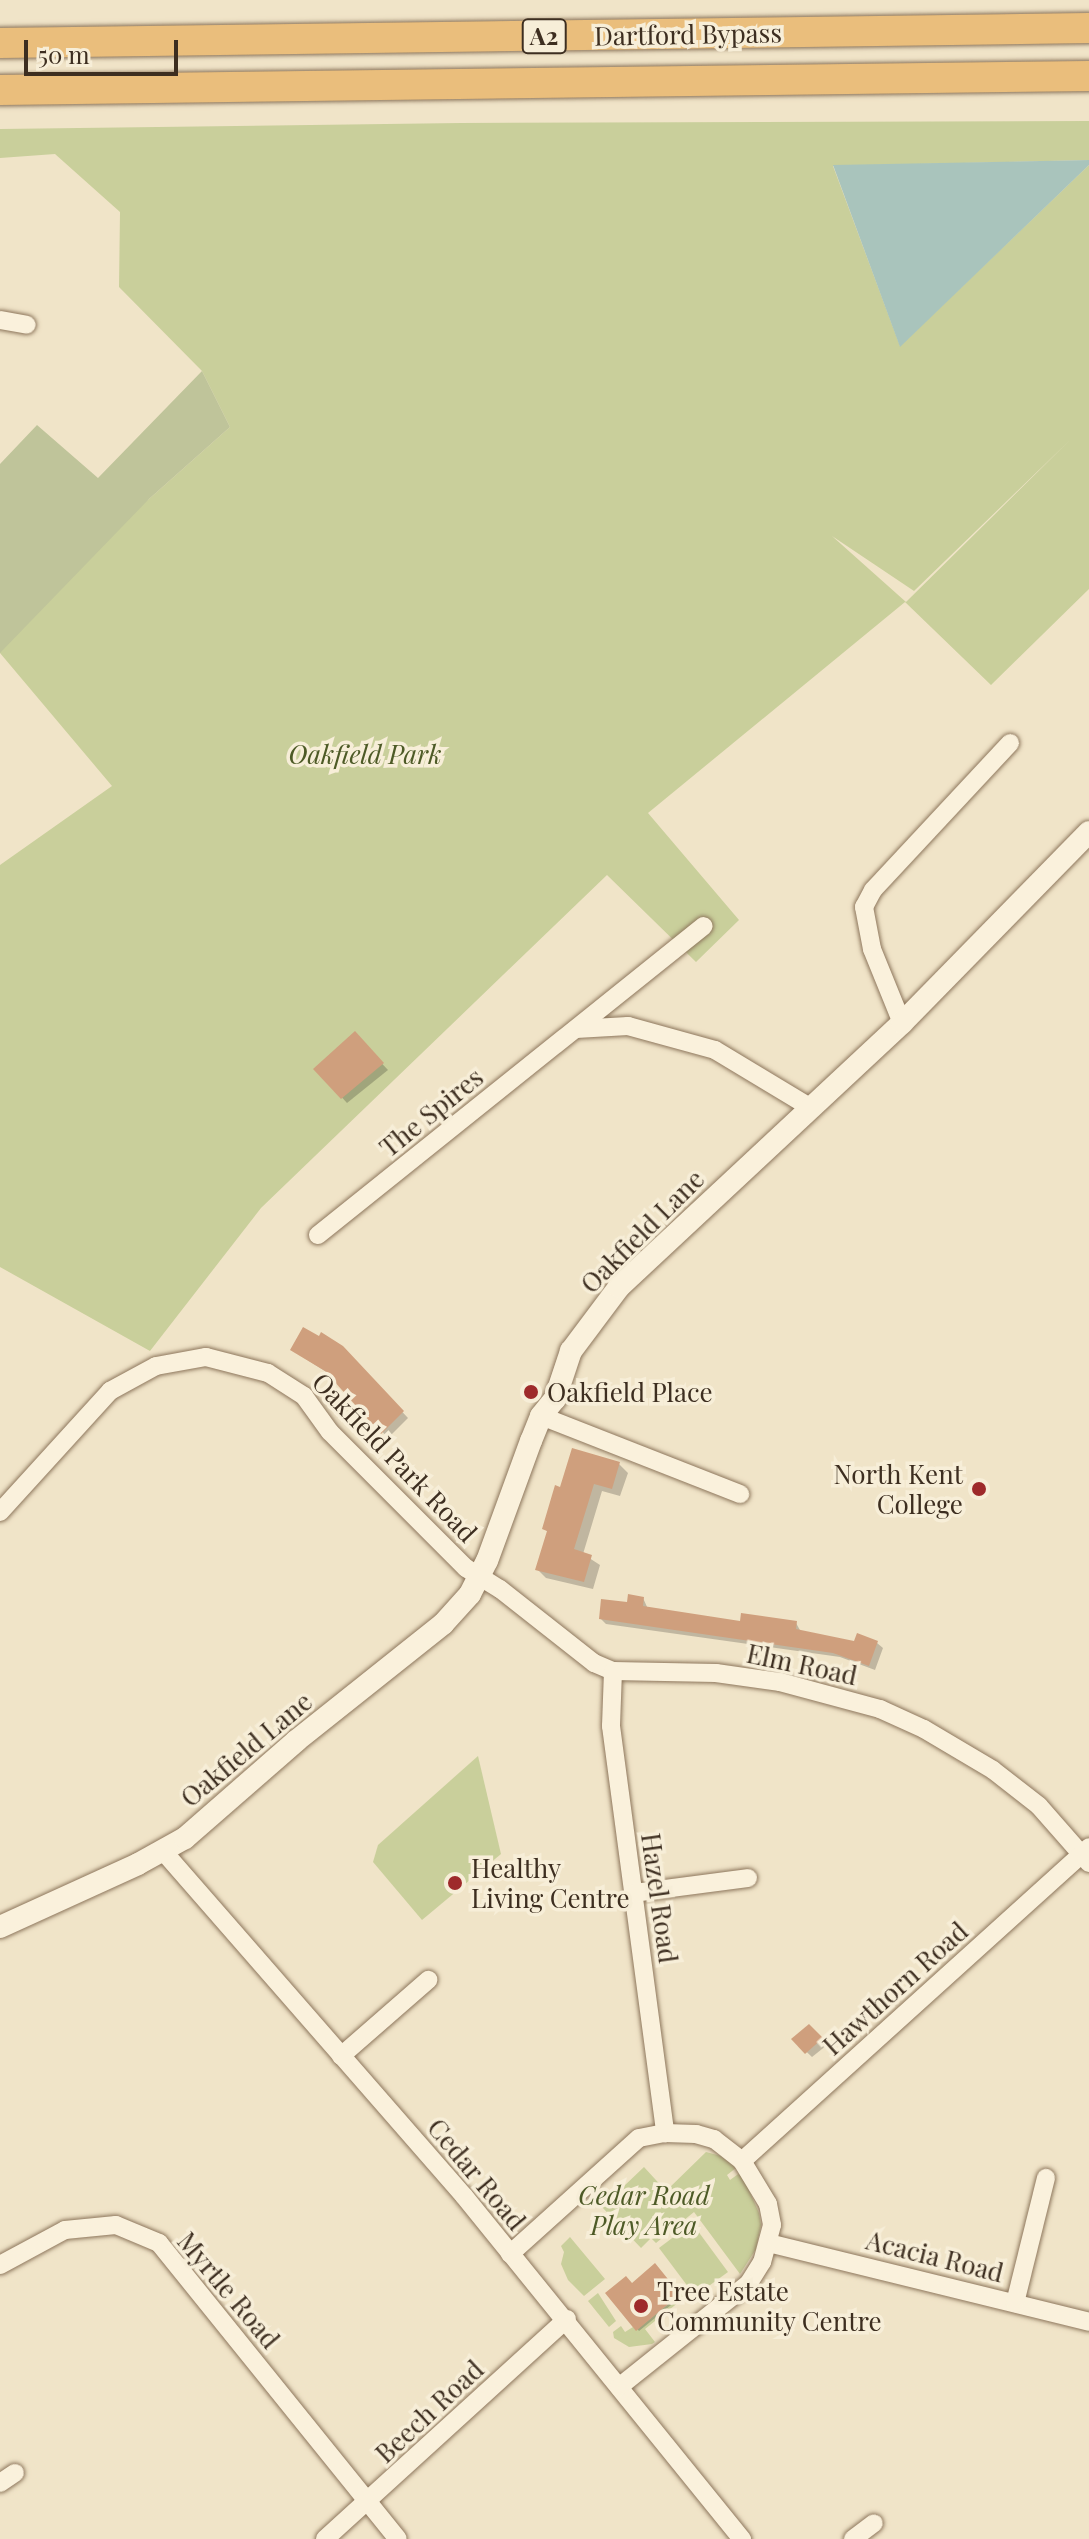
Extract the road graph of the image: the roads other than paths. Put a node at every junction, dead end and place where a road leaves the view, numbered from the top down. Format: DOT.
graph roads {
  1 [pos="1089,28"];
  2 [pos="0,43"];
  3 [pos="1089,76"];
  4 [pos="0,90"];
  5 [pos="0,320"];
  6 [pos="27,325"];
  7 [pos="1010,743"];
  8 [pos="1089,832"];
  9 [pos="704,926"];
  10 [pos="902,1023"];
  11 [pos="576,1029"];
  12 [pos="811,1108"];
  13 [pos="318,1235"];
  14 [pos="541,1416"];
  15 [pos="740,1494"];
  16 [pos="0,1512"];
  17 [pos="480,1576"];
  18 [pos="613,1671"];
  19 [pos="163,1851"];
  20 [pos="1087,1854"];
  21 [pos="748,1878"];
  22 [pos="634,1893"];
  23 [pos="0,1927"];
  24 [pos="428,1980"];
  25 [pos="341,2056"];
  26 [pos="665,2133"];
  27 [pos="742,2161"];
  28 [pos="1046,2178"];
  29 [pos="768,2243"];
  30 [pos="510,2254"];
  31 [pos="0,2265"];
  32 [pos="1015,2303"];
  33 [pos="567,2319"];
  34 [pos="1089,2322"];
  35 [pos="619,2387"];
  36 [pos="369,2501"];
  37 [pos="874,2523"];
  38 [pos="325,2539"];
  39 [pos="398,2539"];
  40 [pos="742,2539"];
  41 [pos="853,2539"];
  1 -- 2 [label="highway, Dartford Bypass / A2"];
  3 -- 4 [label="highway, Dartford Bypass / A2"];
  5 -- 6 [label="street"];
  7 -- 10 [label="street"];
  8 -- 10 [label="street, Oakfield Lane"];
  9 -- 11 [label="street, The Spires"];
  10 -- 12 [label="street, Oakfield Lane"];
  11 -- 12 [label="street"];
  11 -- 13 [label="street, The Spires"];
  12 -- 14 [label="street, Oakfield Lane"];
  14 -- 15 [label="street"];
  14 -- 17 [label="street, Oakfield Lane"];
  16 -- 17 [label="street, Oakfield Park Road"];
  17 -- 18 [label="street, Elm Road"];
  17 -- 19 [label="street, Oakfield Lane"];
  18 -- 20 [label="street, Elm Road"];
  18 -- 22 [label="street, Hazel Road"];
  19 -- 23 [label="street, Oakfield Lane"];
  19 -- 25 [label="street, Cedar Road"];
  20 -- 27 [label="street, Hawthorn Road"];
  21 -- 22 [label="street"];
  22 -- 26 [label="street, Hazel Road"];
  24 -- 25 [label="street"];
  25 -- 30 [label="street, Cedar Road"];
  26 -- 27 [label="street"];
  26 -- 30 [label="street"];
  27 -- 29 [label="street"];
  28 -- 32 [label="street"];
  29 -- 32 [label="street, Acacia Road"];
  29 -- 35 [label="street"];
  30 -- 33 [label="street, Cedar Road"];
  31 -- 36 [label="street, Myrtle Road"];
  32 -- 34 [label="street, Acacia Road"];
  33 -- 35 [label="street, Cedar Road"];
  33 -- 36 [label="street, Beech Road"];
  35 -- 40 [label="street, Cedar Road"];
  36 -- 38 [label="street, Beech Road"];
  36 -- 39 [label="street, Myrtle Road"];
  37 -- 41 [label="street"];
}
